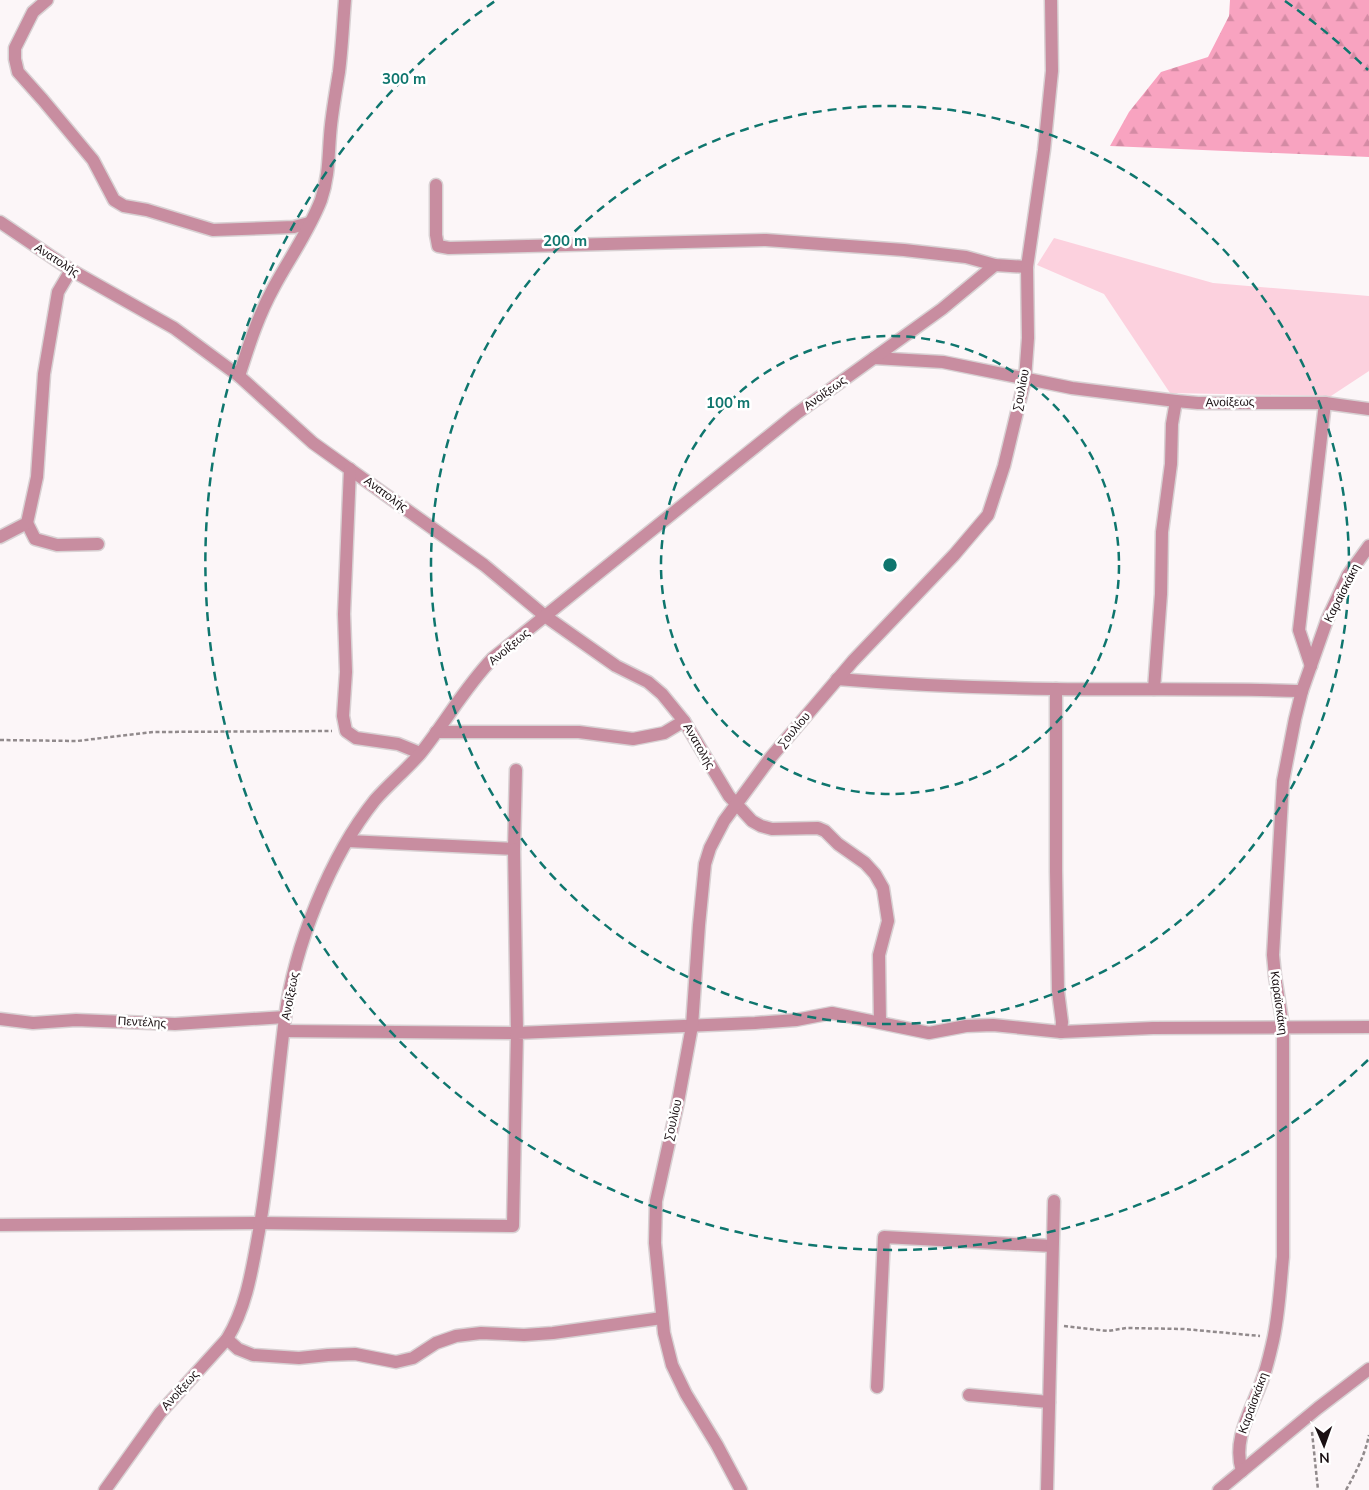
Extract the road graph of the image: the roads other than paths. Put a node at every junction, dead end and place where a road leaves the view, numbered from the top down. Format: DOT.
graph roads {
  1 [pos="47,0"];
  2 [pos="346,0"];
  3 [pos="1050,0"];
  4 [pos="436,185"];
  5 [pos="0,222"];
  6 [pos="309,223"];
  7 [pos="995,265"];
  8 [pos="1027,267"];
  9 [pos="71,270"];
  10 [pos="874,358"];
  11 [pos="240,376"];
  12 [pos="1025,378"];
  13 [pos="1176,401"];
  14 [pos="1325,403"];
  15 [pos="1369,409"];
  16 [pos="350,469"];
  17 [pos="27,524"];
  18 [pos="0,537"];
  19 [pos="98,544"];
  20 [pos="1369,546"];
  21 [pos="545,616"];
  22 [pos="1311,666"];
  23 [pos="837,680"];
  24 [pos="1056,689"];
  25 [pos="1154,689"];
  26 [pos="1302,691"];
  27 [pos="684,721"];
  28 [pos="436,732"];
  29 [pos="420,753"];
  30 [pos="516,770"];
  31 [pos="735,804"];
  32 [pos="348,841"];
  33 [pos="514,849"];
  34 [pos="285,1017"];
  35 [pos="0,1019"];
  36 [pos="880,1022"];
  37 [pos="692,1026"];
  38 [pos="1283,1026"];
  39 [pos="1369,1027"];
  40 [pos="284,1031"];
  41 [pos="1061,1032"];
  42 [pos="517,1033"];
  43 [pos="1054,1202"];
  44 [pos="260,1223"];
  45 [pos="0,1225"];
  46 [pos="1052,1246"];
  47 [pos="662,1318"];
  48 [pos="227,1339"];
  49 [pos="1369,1369"];
  50 [pos="877,1387"];
  51 [pos="969,1395"];
  52 [pos="1049,1402"];
  53 [pos="1242,1471"];
  54 [pos="105,1490"];
  55 [pos="741,1490"];
  56 [pos="1047,1490"];
  57 [pos="1219,1490"];
  1 -- 6 [label="street"];
  2 -- 6 [label="street"];
  3 -- 8 [label="street, Σουλίου"];
  4 -- 7 [label="street"];
  5 -- 9 [label="street, Ανατολής"];
  6 -- 11 [label="street"];
  7 -- 8 [label="street"];
  7 -- 10 [label="street"];
  8 -- 12 [label="street, Σουλίου"];
  9 -- 11 [label="street, Ανατολής"];
  9 -- 17 [label="street"];
  10 -- 12 [label="street, Ανοίξεως"];
  10 -- 21 [label="street, Ανοίξεως"];
  11 -- 16 [label="street, Ανατολής"];
  12 -- 13 [label="street, Ανοίξεως"];
  12 -- 23 [label="street, Σουλίου"];
  13 -- 14 [label="street, Ανοίξεως"];
  13 -- 25 [label="street"];
  14 -- 15 [label="street, Ανοίξεως"];
  14 -- 22 [label="street"];
  16 -- 21 [label="street, Ανατολής"];
  16 -- 29 [label="street"];
  17 -- 18 [label="street"];
  17 -- 19 [label="street"];
  20 -- 22 [label="street, Καραϊσκάκη"];
  21 -- 27 [label="street, Ανατολής"];
  21 -- 28 [label="street, Ανοίξεως"];
  22 -- 26 [label="street, Καραϊσκάκη"];
  23 -- 24 [label="street"];
  23 -- 31 [label="street, Σουλίου"];
  24 -- 25 [label="street"];
  24 -- 41 [label="street"];
  25 -- 26 [label="street"];
  26 -- 38 [label="street, Καραϊσκάκη"];
  27 -- 28 [label="street"];
  27 -- 31 [label="street, Ανατολής"];
  28 -- 29 [label="street, Ανοίξεως"];
  29 -- 32 [label="street, Ανοίξεως"];
  30 -- 33 [label="street"];
  31 -- 36 [label="street, Ανατολής"];
  31 -- 37 [label="street, Σουλίου"];
  32 -- 33 [label="street"];
  32 -- 34 [label="street, Ανοίξεως"];
  33 -- 42 [label="street"];
  34 -- 35 [label="street, Πεντέλης"];
  34 -- 40 [label="street, Ανοίξεως"];
  36 -- 37 [label="street"];
  36 -- 41 [label="street"];
  37 -- 42 [label="street"];
  37 -- 47 [label="street, Σουλίου"];
  38 -- 39 [label="street"];
  38 -- 41 [label="street"];
  38 -- 53 [label="street, Καραϊσκάκη"];
  40 -- 42 [label="street"];
  40 -- 44 [label="street, Ανοίξεως"];
  42 -- 44 [label="street"];
  43 -- 46 [label="street"];
  44 -- 45 [label="street"];
  44 -- 48 [label="street, Ανοίξεως"];
  46 -- 50 [label="street"];
  46 -- 52 [label="street"];
  47 -- 48 [label="street"];
  47 -- 55 [label="street, Σουλίου"];
  48 -- 54 [label="street, Ανοίξεως"];
  49 -- 53 [label="street"];
  51 -- 52 [label="street"];
  52 -- 56 [label="street"];
  53 -- 57 [label="street"];
}
